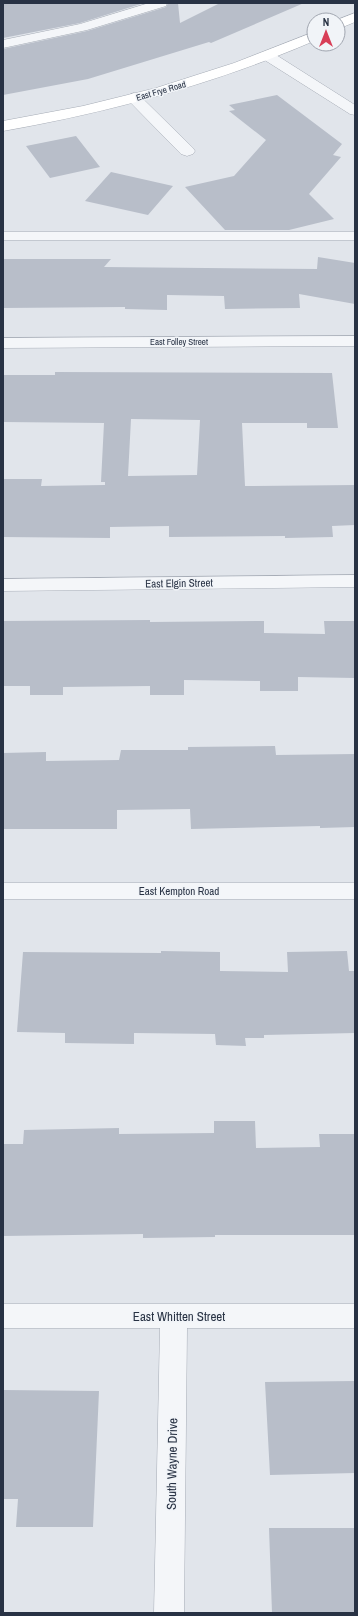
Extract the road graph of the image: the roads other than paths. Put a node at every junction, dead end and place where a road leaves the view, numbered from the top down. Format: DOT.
graph roads {
  1 [pos="161,3"];
  2 [pos="306,39"];
  3 [pos="3,44"];
  4 [pos="268,56"];
  5 [pos="134,98"];
  6 [pos="355,111"];
  7 [pos="3,126"];
  8 [pos="187,152"];
  9 [pos="3,236"];
  10 [pos="355,236"];
  11 [pos="355,341"];
  12 [pos="3,343"];
  13 [pos="355,581"];
  14 [pos="3,585"];
  15 [pos="3,891"];
  16 [pos="355,891"];
  17 [pos="3,1316"];
  18 [pos="174,1316"];
  19 [pos="355,1316"];
  20 [pos="169,1613"];
  1 -- 3 [label="lane"];
  2 -- 4 [label="street, East Frye Road"];
  4 -- 5 [label="street, East Frye Road"];
  4 -- 6 [label="lane"];
  5 -- 7 [label="street, East Frye Road"];
  5 -- 8 [label="street"];
  9 -- 10 [label="lane"];
  11 -- 12 [label="street, East Folley Street"];
  13 -- 14 [label="street, East Elgin Street"];
  15 -- 16 [label="street, East Kempton Road"];
  17 -- 18 [label="street, East Whitten Street"];
  18 -- 19 [label="street, East Whitten Street"];
  18 -- 20 [label="street, South Wayne Drive"];
}
